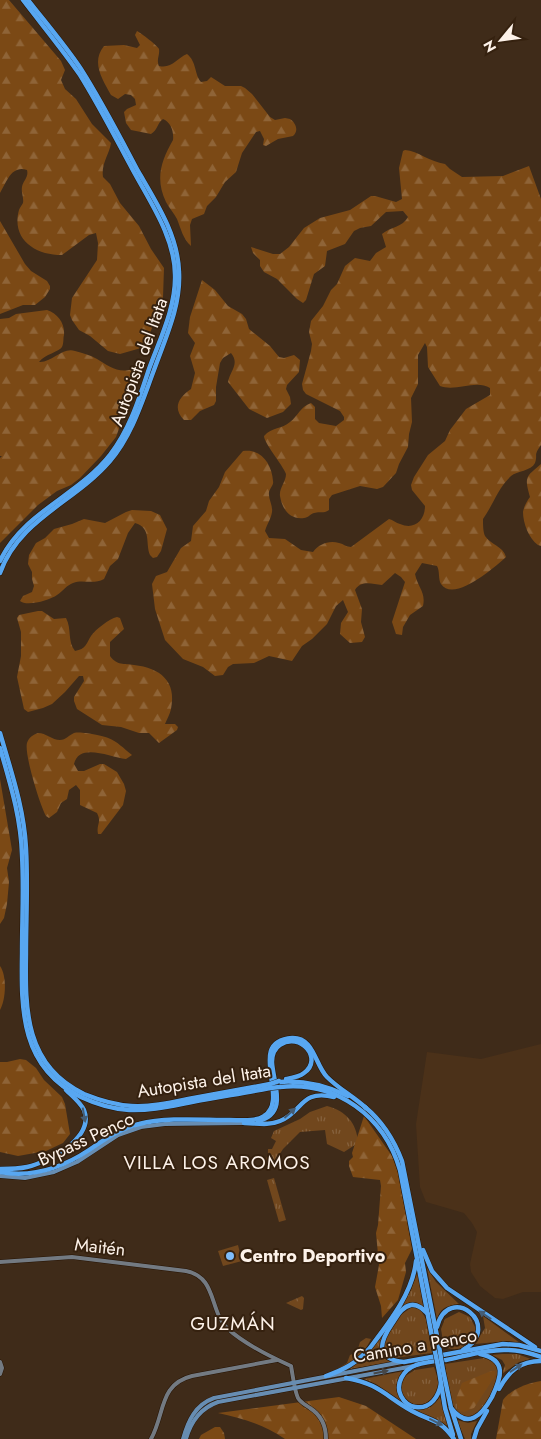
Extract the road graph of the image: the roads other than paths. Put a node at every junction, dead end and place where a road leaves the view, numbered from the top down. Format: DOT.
graph roads {
  1 [pos="23,0"];
  2 [pos="28,0"];
  3 [pos="0,562"];
  4 [pos="0,573"];
  5 [pos="0,734"];
  6 [pos="0,748"];
  7 [pos="54,1079"];
  8 [pos="279,1083"];
  9 [pos="270,1086"];
  10 [pos="351,1102"];
  11 [pos="366,1108"];
  12 [pos="244,1122"];
  13 [pos="0,1172"];
  14 [pos="417,1232"];
  15 [pos="416,1252"];
  16 [pos="0,1262"];
  17 [pos="428,1314"];
  18 [pos="436,1331"];
  19 [pos="437,1347"];
  20 [pos="460,1351"];
  21 [pos="541,1351"];
  22 [pos="476,1354"];
  23 [pos="541,1357"];
  24 [pos="439,1358"];
  25 [pos="277,1360"];
  26 [pos="541,1361"];
  27 [pos="0,1362"];
  28 [pos="404,1362"];
  29 [pos="416,1365"];
  30 [pos="441,1371"];
  31 [pos="0,1374"];
  32 [pos="326,1376"];
  33 [pos="346,1378"];
  34 [pos="295,1382"];
  35 [pos="441,1383"];
  36 [pos="296,1387"];
  37 [pos="451,1408"];
  38 [pos="151,1439"];
  39 [pos="185,1439"];
  40 [pos="326,1439"];
  41 [pos="454,1439"];
  42 [pos="461,1439"];
  43 [pos="474,1439"];
  1 -- 3 [label="highway, Autopista del Itata"];
  2 -- 4 [label="highway, Autopista del Itata"];
  5 -- 9 [label="highway, Autopista del Itata"];
  6 -- 7 [label="highway, Autopista del Itata"];
  7 -- 9 [label="highway, Autopista del Itata"];
  7 -- 13 [label="highway, one-way"];
  8 -- 9 [label="highway, Autopista del Itata, bridge"];
  8 -- 10 [label="highway, Autopista del Itata"];
  8 -- 11 [label="highway, Autopista del Itata"];
  8 -- 12 [label="highway"];
  12 -- 10 [label="highway, one-way"];
  10 -- 15 [label="highway, Autopista del Itata"];
  11 -- 13 [label="highway"];
  11 -- 14 [label="highway, Autopista del Itata"];
  12 -- 13 [label="main road, Bypass Penco"];
  14 -- 18 [label="highway, Autopista del Itata"];
  21 -- 14 [label="highway, one-way"];
  15 -- 17 [label="highway, Autopista del Itata"];
  15 -- 32 [label="highway"];
  16 -- 25 [label="main road, Maitén"];
  17 -- 19 [label="highway, Autopista del Itata"];
  17 -- 28 [label="highway"];
  18 -- 19 [label="highway, Autopista del Itata"];
  18 -- 20 [label="highway"];
  19 -- 30 [label="highway, bridge"];
  20 -- 21 [label="highway, Camino a Penco"];
  20 -- 24 [label="highway, Camino a Penco"];
  22 -- 23 [label="highway, Camino a Penco"];
  22 -- 24 [label="highway, Camino a Penco"];
  22 -- 37 [label="highway"];
  24 -- 28 [label="highway, Camino a Penco"];
  24 -- 29 [label="highway, Camino a Penco"];
  25 -- 34 [label="main road"];
  25 -- 38 [label="main road"];
  43 -- 26 [label="highway, one-way"];
  27 -- 31 [label="main road"];
  28 -- 32 [label="main road, Camino a Penco"];
  33 -- 29 [label="main road, Camino a Penco, one-way"];
  29 -- 35 [label="highway"];
  30 -- 35 [label="highway"];
  30 -- 37 [label="highway"];
  32 -- 34 [label="main road, Camino a Penco"];
  33 -- 36 [label="main road, Camino a Penco"];
  33 -- 41 [label="highway, one-way"];
  34 -- 36 [label="main road"];
  34 -- 39 [label="main road, Camino a Penco"];
  35 -- 41 [label="highway"];
  36 -- 39 [label="main road, Camino a Penco"];
  36 -- 40 [label="main road"];
  37 -- 42 [label="highway"];
}
